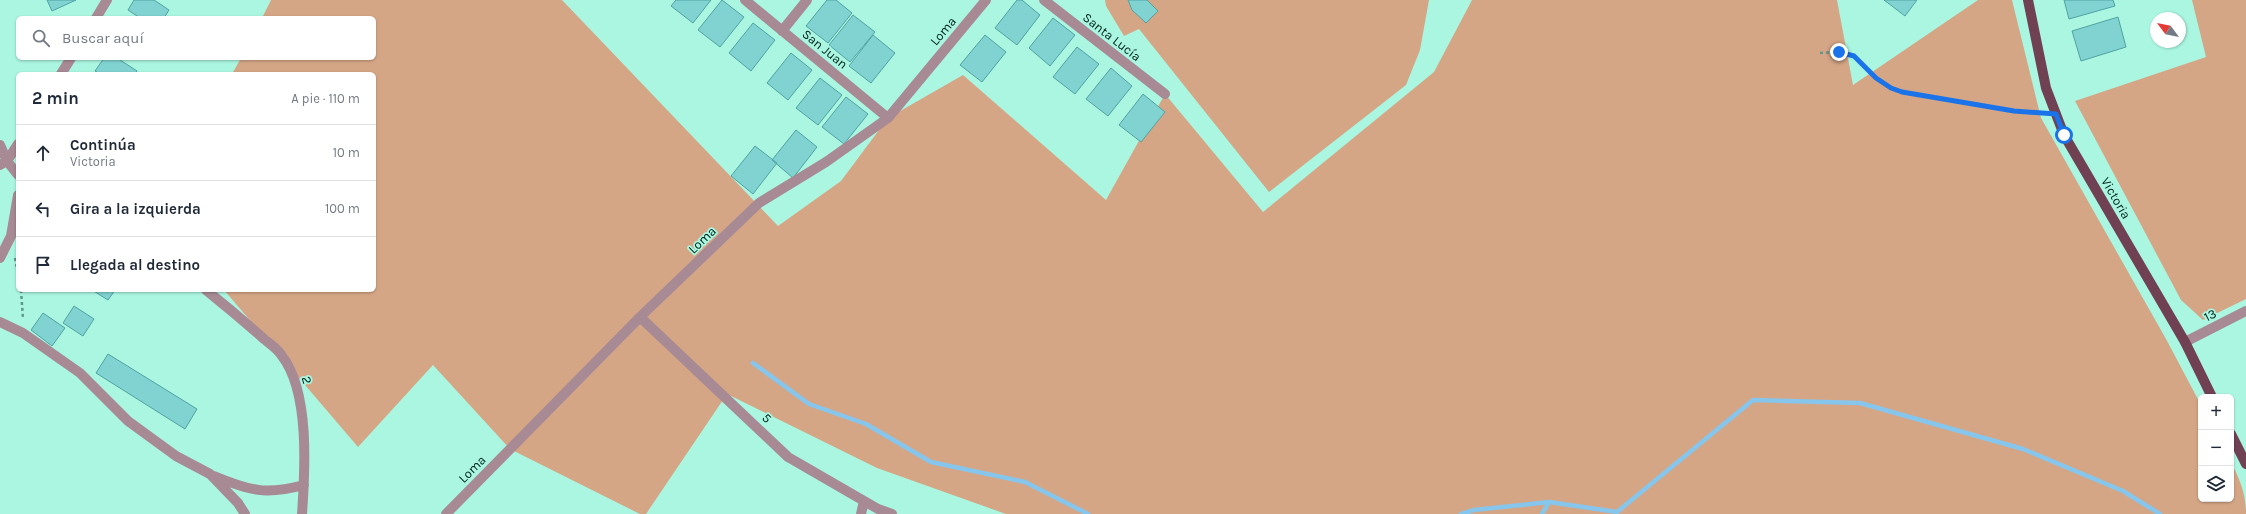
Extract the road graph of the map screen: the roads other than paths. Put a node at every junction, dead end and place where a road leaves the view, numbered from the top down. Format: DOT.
graph roads {
  1 [pos="107,0"];
  2 [pos="745,0"];
  3 [pos="807,0"];
  4 [pos="986,0"];
  5 [pos="1044,0"];
  6 [pos="2028,0"];
  7 [pos="97,16"];
  8 [pos="782,31"];
  9 [pos="70,60"];
  10 [pos="62,72"];
  11 [pos="1165,94"];
  12 [pos="888,118"];
  13 [pos="0,145"];
  14 [pos="16,147"];
  15 [pos="4,163"];
  16 [pos="16,174"];
  17 [pos="16,207"];
  18 [pos="0,258"];
  19 [pos="208,292"];
  20 [pos="2246,312"];
  21 [pos="640,317"];
  22 [pos="0,322"];
  23 [pos="2185,342"];
  24 [pos="2211,394"];
  25 [pos="2234,440"];
  26 [pos="2246,464"];
  27 [pos="210,474"];
  28 [pos="304,485"];
  29 [pos="864,501"];
  30 [pos="245,514"];
  31 [pos="302,514"];
  32 [pos="446,514"];
  33 [pos="861,514"];
  34 [pos="892,514"];
  1 -- 7 [label="street"];
  2 -- 8 [label="street, San Juan"];
  3 -- 8 [label="street"];
  4 -- 12 [label="street, Loma"];
  5 -- 11 [label="street, Santa Lucía"];
  6 -- 23 [label="main road, Victoria"];
  8 -- 12 [label="street, San Juan"];
  9 -- 10 [label="street"];
  12 -- 21 [label="street, Loma"];
  13 -- 15 [label="street"];
  14 -- 15 [label="street"];
  15 -- 16 [label="street"];
  17 -- 18 [label="street"];
  19 -- 28 [label="street, 2"];
  20 -- 23 [label="street, 13"];
  21 -- 29 [label="street, 5"];
  21 -- 32 [label="street, Loma"];
  22 -- 27 [label="street"];
  23 -- 24 [label="main road, Victoria"];
  25 -- 26 [label="main road"];
  27 -- 28 [label="street"];
  27 -- 30 [label="street"];
  28 -- 31 [label="street, 2"];
  29 -- 33 [label="street"];
  29 -- 34 [label="street, 5"];
}
